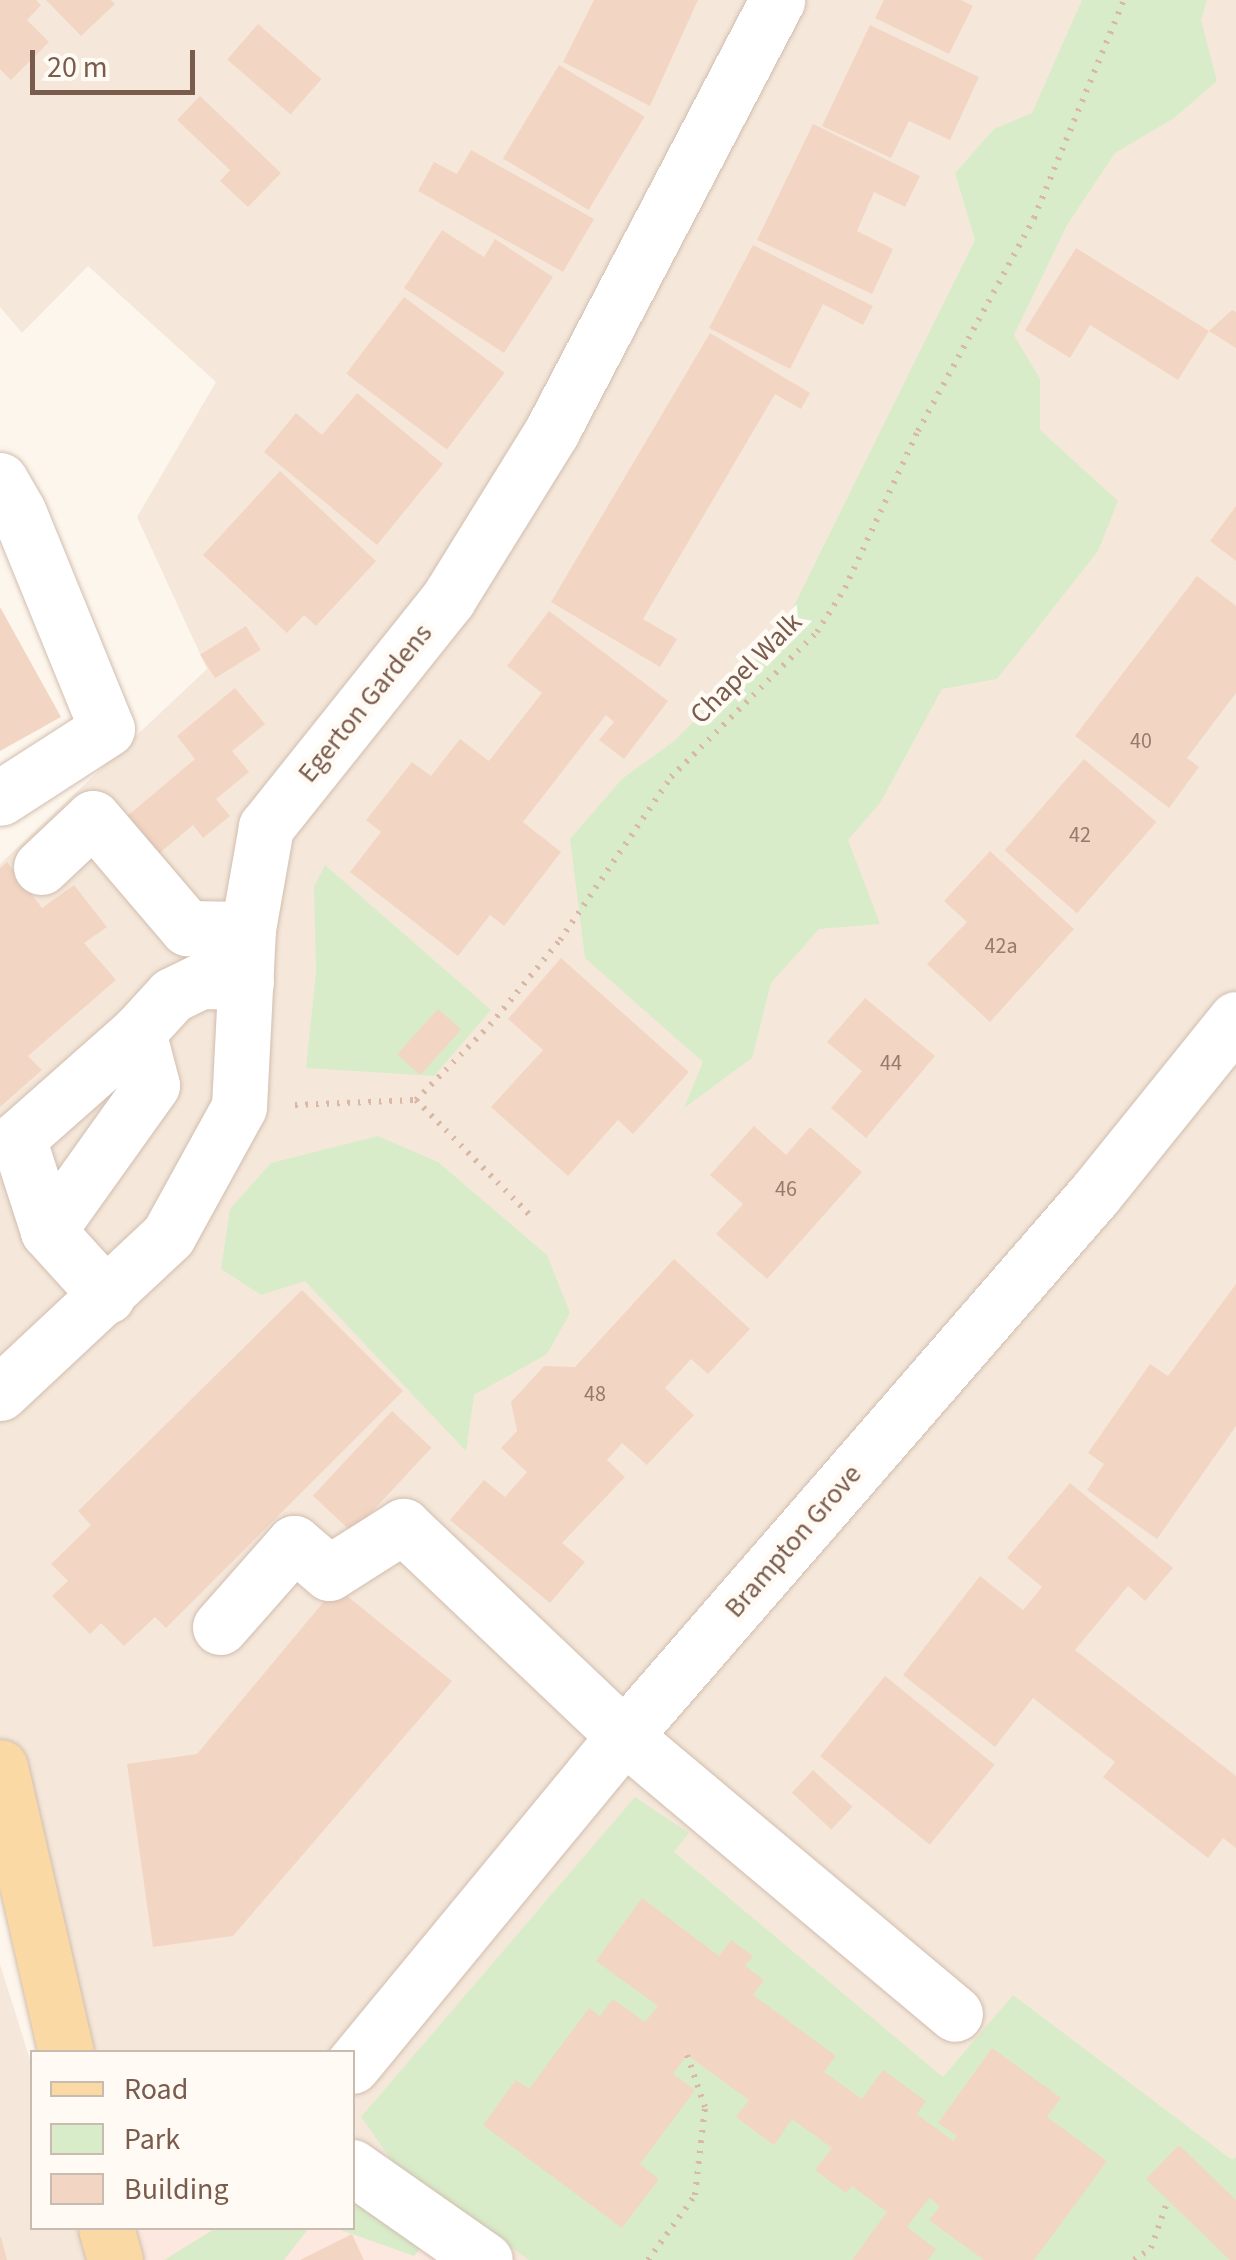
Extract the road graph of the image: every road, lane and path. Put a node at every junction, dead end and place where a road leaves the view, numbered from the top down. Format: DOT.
graph roads {
  1 [pos="778,0"];
  2 [pos="1124,0"];
  3 [pos="0,480"];
  4 [pos="0,798"];
  5 [pos="41,868"];
  6 [pos="247,956"];
  7 [pos="1236,1019"];
  8 [pos="138,1032"];
  9 [pos="416,1100"];
  10 [pos="239,1107"];
  11 [pos="529,1214"];
  12 [pos="48,1231"];
  13 [pos="107,1296"];
  14 [pos="0,1394"];
  15 [pos="220,1627"];
  16 [pos="624,1736"];
  17 [pos="0,1767"];
  18 [pos="955,2014"];
  19 [pos="66,2050"];
  20 [pos="688,2055"];
  21 [pos="355,2062"];
  22 [pos="355,2170"];
  23 [pos="1168,2200"];
  24 [pos="485,2260"];
  25 [pos="648,2260"];
  26 [pos="1134,2260"];
  1 -- 6 [label="street, Egerton Gardens"];
  2 -- 9 [label="path, Chapel Walk"];
  3 -- 4 [label="street"];
  5 -- 6 [label="street"];
  6 -- 8 [label="street"];
  6 -- 10 [label="street, Egerton Gardens"];
  7 -- 16 [label="street, Brampton Grove"];
  8 -- 12 [label="street"];
  8 -- 12 [label="street"];
  9 -- 10 [label="path"];
  9 -- 11 [label="path"];
  10 -- 13 [label="street, Egerton Gardens"];
  12 -- 13 [label="street"];
  13 -- 14 [label="street, Egerton Gardens"];
  15 -- 16 [label="street"];
  16 -- 18 [label="street"];
  16 -- 21 [label="street, Brampton Grove"];
  17 -- 19 [label="main road"];
  20 -- 25 [label="path"];
  22 -- 24 [label="street"];
  23 -- 26 [label="path"];
}
